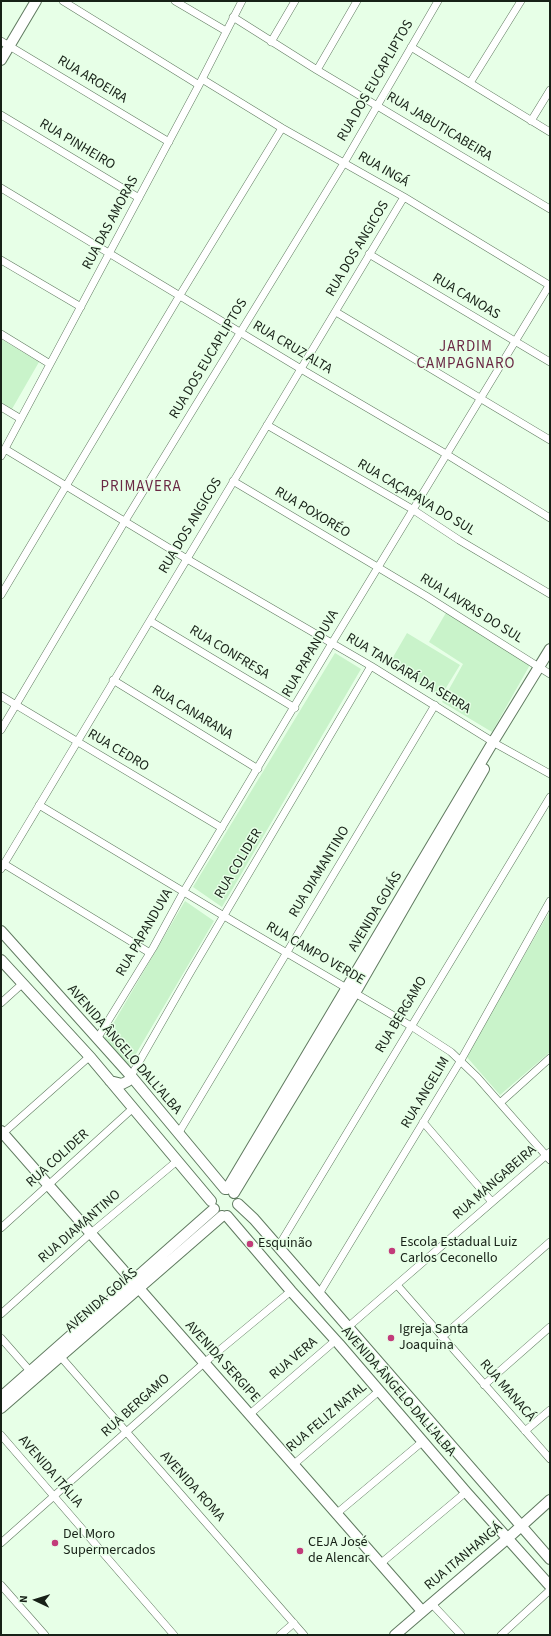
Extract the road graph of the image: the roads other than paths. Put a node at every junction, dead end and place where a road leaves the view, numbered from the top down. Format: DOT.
graph roads {
  1 [pos="36,1"];
  2 [pos="63,1"];
  3 [pos="175,1"];
  4 [pos="242,1"];
  5 [pos="295,1"];
  6 [pos="357,1"];
  7 [pos="438,1"];
  8 [pos="520,1"];
  9 [pos="233,17"];
  10 [pos="226,31"];
  11 [pos="271,42"];
  12 [pos="5,44"];
  13 [pos="411,47"];
  14 [pos="1,60"];
  15 [pos="317,70"];
  16 [pos="201,82"];
  17 [pos="470,83"];
  18 [pos="550,90"];
  19 [pos="377,105"];
  20 [pos="1,115"];
  21 [pos="531,121"];
  22 [pos="282,128"];
  23 [pos="550,132"];
  24 [pos="169,142"];
  25 [pos="344,163"];
  26 [pos="1,188"];
  27 [pos="404,197"];
  28 [pos="139,198"];
  29 [pos="550,209"];
  30 [pos="109,253"];
  31 [pos="369,254"];
  32 [pos="1,260"];
  33 [pos="550,284"];
  34 [pos="180,295"];
  35 [pos="81,307"];
  36 [pos="336,312"];
  37 [pos="240,332"];
  38 [pos="1,334"];
  39 [pos="515,341"];
  40 [pos="550,362"];
  41 [pos="50,364"];
  42 [pos="301,369"];
  43 [pos="481,398"];
  44 [pos="1,407"];
  45 [pos="21,419"];
  46 [pos="267,425"];
  47 [pos="550,440"];
  48 [pos="5,449"];
  49 [pos="446,454"];
  50 [pos="1,456"];
  51 [pos="233,481"];
  52 [pos="66,486"];
  53 [pos="412,509"];
  54 [pos="550,518"];
  55 [pos="125,521"];
  56 [pos="187,558"];
  57 [pos="378,568"];
  58 [pos="550,594"];
  59 [pos="1,595"];
  60 [pos="150,621"];
  61 [pos="332,643"];
  62 [pos="550,649"];
  63 [pos="550,661"];
  64 [pos="371,666"];
  65 [pos="545,671"];
  66 [pos="113,680"];
  67 [pos="1,696"];
  68 [pos="15,704"];
  69 [pos="435,705"];
  70 [pos="294,708"];
  71 [pos="1,730"];
  72 [pos="77,741"];
  73 [pos="496,743"];
  74 [pos="258,769"];
  75 [pos="550,774"];
  76 [pos="550,798"];
  77 [pos="39,805"];
  78 [pos="222,828"];
  79 [pos="2,866"];
  80 [pos="184,891"];
  81 [pos="550,901"];
  82 [pos="224,916"];
  83 [pos="1,931"];
  84 [pos="150,952"];
  85 [pos="287,953"];
  86 [pos="1,960"];
  87 [pos="22,984"];
  88 [pos="351,990"];
  89 [pos="1,1003"];
  90 [pos="411,1026"];
  91 [pos="97,1039"];
  92 [pos="89,1057"];
  93 [pos="550,1058"];
  94 [pos="461,1060"];
  95 [pos="131,1076"];
  96 [pos="110,1081"];
  97 [pos="500,1102"];
  98 [pos="132,1109"];
  99 [pos="424,1122"];
  100 [pos="2,1133"];
  101 [pos="178,1134"];
  102 [pos="549,1156"];
  103 [pos="177,1160"];
  104 [pos="49,1184"];
  105 [pos="229,1190"];
  106 [pos="492,1202"];
  107 [pos="238,1204"];
  108 [pos="219,1211"];
  109 [pos="1,1228"];
  110 [pos="91,1233"];
  111 [pos="550,1242"];
  112 [pos="278,1247"];
  113 [pos="136,1284"];
  114 [pos="397,1285"];
  115 [pos="291,1291"];
  116 [pos="318,1294"];
  117 [pos="1,1314"];
  118 [pos="348,1327"];
  119 [pos="550,1327"];
  120 [pos="442,1337"];
  121 [pos="1,1338"];
  122 [pos="336,1340"];
  123 [pos="60,1356"];
  124 [pos="204,1363"];
  125 [pos="30,1371"];
  126 [pos="484,1385"];
  127 [pos="379,1391"];
  128 [pos="1,1396"];
  129 [pos="1,1408"];
  130 [pos="550,1410"];
  131 [pos="250,1414"];
  132 [pos="525,1431"];
  133 [pos="126,1433"];
  134 [pos="1,1435"];
  135 [pos="422,1442"];
  136 [pos="550,1459"];
  137 [pos="293,1464"];
  138 [pos="466,1492"];
  139 [pos="54,1497"];
  140 [pos="550,1500"];
  141 [pos="336,1514"];
  142 [pos="521,1526"];
  143 [pos="508,1538"];
  144 [pos="1,1543"];
  145 [pos="550,1559"];
  146 [pos="380,1564"];
  147 [pos="1,1585"];
  148 [pos="550,1586"];
  149 [pos="550,1590"];
  150 [pos="431,1603"];
  151 [pos="422,1611"];
  152 [pos="294,1623"];
  153 [pos="45,1635"];
  154 [pos="174,1635"];
  155 [pos="280,1635"];
  156 [pos="304,1635"];
  157 [pos="395,1635"];
  158 [pos="461,1635"];
  159 [pos="501,1635"];
  1 -- 12 [label="main road"];
  2 -- 16 [label="street, RUA INGÁ"];
  3 -- 10 [label="street"];
  4 -- 9 [label="street, RUA DAS AMORAS"];
  5 -- 11 [label="street"];
  6 -- 15 [label="street"];
  7 -- 13 [label="street, RUA DOS EUCAPLIPTOS"];
  8 -- 17 [label="street"];
  9 -- 10 [label="street, RUA DAS AMORAS"];
  9 -- 11 [label="street, RUA JABUTICABEIRA"];
  10 -- 16 [label="street, RUA DAS AMORAS"];
  11 -- 15 [label="street, RUA JABUTICABEIRA"];
  12 -- 14 [label="main road"];
  12 -- 24 [label="street, RUA AROEIRA"];
  13 -- 17 [label="street"];
  13 -- 19 [label="street, RUA DOS EUCAPLIPTOS"];
  15 -- 19 [label="street, RUA JABUTICABEIRA"];
  16 -- 22 [label="street, RUA INGÁ"];
  16 -- 24 [label="street, RUA DAS AMORAS"];
  17 -- 21 [label="street"];
  18 -- 21 [label="street"];
  19 -- 25 [label="street, RUA DOS EUCAPLIPTOS"];
  19 -- 29 [label="street, RUA JABUTICABEIRA"];
  20 -- 28 [label="street, RUA PINHEIRO"];
  21 -- 23 [label="street"];
  22 -- 25 [label="street, RUA INGÁ"];
  22 -- 34 [label="street"];
  24 -- 28 [label="street, RUA DAS AMORAS"];
  25 -- 27 [label="street, RUA INGÁ"];
  25 -- 37 [label="street, RUA DOS EUCAPLIPTOS"];
  26 -- 30 [label="street, RUA CRUZ ALTA"];
  27 -- 31 [label="street, RUA DOS ANGICOS"];
  27 -- 33 [label="street, RUA INGÁ"];
  28 -- 30 [label="street, RUA DAS AMORAS"];
  30 -- 34 [label="street, RUA CRUZ ALTA"];
  30 -- 35 [label="street, RUA DAS AMORAS"];
  31 -- 36 [label="street, RUA DOS ANGICOS"];
  31 -- 39 [label="street, RUA CANOAS"];
  32 -- 35 [label="street"];
  33 -- 39 [label="street, RUA PAPANDUVA"];
  34 -- 37 [label="street, RUA CRUZ ALTA"];
  34 -- 52 [label="street"];
  35 -- 41 [label="street, RUA DAS AMORAS"];
  36 -- 42 [label="street, RUA DOS ANGICOS"];
  36 -- 43 [label="street"];
  37 -- 42 [label="street, RUA CRUZ ALTA"];
  37 -- 55 [label="street, RUA DOS EUCAPLIPTOS"];
  38 -- 41 [label="street"];
  39 -- 40 [label="street, RUA CANOAS"];
  39 -- 43 [label="street, RUA PAPANDUVA"];
  41 -- 45 [label="street, RUA DAS AMORAS"];
  42 -- 46 [label="street, RUA DOS ANGICOS"];
  42 -- 49 [label="street, RUA CRUZ ALTA"];
  43 -- 47 [label="street"];
  43 -- 49 [label="street, RUA PAPANDUVA"];
  44 -- 45 [label="street"];
  45 -- 48 [label="street, RUA DAS AMORAS"];
  46 -- 51 [label="street, RUA DOS ANGICOS"];
  46 -- 53 [label="street, RUA CAÇAPAVA DO SUL"];
  48 -- 50 [label="street, RUA DAS AMORAS"];
  48 -- 52 [label="street, RUA TANGARÁ DA SERRA"];
  49 -- 53 [label="street, RUA PAPANDUVA"];
  49 -- 54 [label="street, RUA CRUZ ALTA"];
  51 -- 56 [label="street, RUA DOS ANGICOS"];
  51 -- 57 [label="street, RUA POXORÉO"];
  52 -- 55 [label="street, RUA TANGARÁ DA SERRA"];
  52 -- 59 [label="street"];
  53 -- 57 [label="street, RUA PAPANDUVA"];
  53 -- 58 [label="street, RUA CAÇAPAVA DO SUL"];
  55 -- 56 [label="street, RUA TANGARÁ DA SERRA"];
  55 -- 68 [label="street, RUA DOS EUCAPLIPTOS"];
  56 -- 60 [label="street, RUA DOS ANGICOS"];
  56 -- 61 [label="street, RUA TANGARÁ DA SERRA"];
  57 -- 61 [label="street, RUA PAPANDUVA"];
  57 -- 65 [label="street, RUA LAVRAS DO SUL"];
  60 -- 66 [label="street, RUA DOS ANGICOS"];
  60 -- 70 [label="street, RUA CONFRESA"];
  61 -- 64 [label="street, RUA TANGARÁ DA SERRA"];
  61 -- 70 [label="street, RUA PAPANDUVA"];
  62 -- 65 [label="main road, AVENIDA GOIÁS"];
  63 -- 65 [label="main road, AVENIDA GOIÁS"];
  64 -- 69 [label="street, RUA TANGARÁ DA SERRA"];
  64 -- 82 [label="street, RUA COLIDER"];
  65 -- 73 [label="main road, AVENIDA GOIÁS"];
  66 -- 72 [label="street, RUA DOS ANGICOS"];
  66 -- 74 [label="street, RUA CANARANA"];
  67 -- 68 [label="street, RUA CEDRO"];
  68 -- 71 [label="street, RUA DOS EUCAPLIPTOS"];
  68 -- 72 [label="street, RUA CEDRO"];
  69 -- 73 [label="street, RUA TANGARÁ DA SERRA"];
  69 -- 85 [label="street, RUA DIAMANTINO"];
  70 -- 74 [label="street, RUA PAPANDUVA"];
  72 -- 77 [label="street, RUA DOS ANGICOS"];
  72 -- 78 [label="street, RUA CEDRO"];
  73 -- 75 [label="street, RUA TANGARÁ DA SERRA"];
  73 -- 88 [label="main road, AVENIDA GOIÁS"];
  74 -- 78 [label="street, RUA PAPANDUVA"];
  76 -- 90 [label="street, RUA BERGAMO"];
  77 -- 79 [label="street, RUA DOS ANGICOS"];
  77 -- 80 [label="street, RUA CAMPO VERDE"];
  78 -- 80 [label="street, RUA PAPANDUVA"];
  79 -- 84 [label="street"];
  80 -- 82 [label="street, RUA CAMPO VERDE"];
  80 -- 84 [label="street, RUA PAPANDUVA"];
  81 -- 94 [label="street, RUA ANGELIM"];
  82 -- 85 [label="street, RUA CAMPO VERDE"];
  82 -- 95 [label="street, RUA COLIDER"];
  83 -- 91 [label="main road, AVENIDA ÂNGELO DALL'ALBA"];
  84 -- 91 [label="street, RUA PAPANDUVA"];
  85 -- 88 [label="street, RUA CAMPO VERDE"];
  85 -- 101 [label="street, RUA DIAMANTINO"];
  86 -- 87 [label="main road, AVENIDA ÂNGELO DALL'ALBA"];
  87 -- 89 [label="street"];
  87 -- 92 [label="main road, AVENIDA ÂNGELO DALL'ALBA"];
  88 -- 90 [label="street, RUA CAMPO VERDE"];
  88 -- 105 [label="main road, AVENIDA GOIÁS"];
  90 -- 94 [label="street, RUA CAMPO VERDE"];
  90 -- 112 [label="street, RUA BERGAMO"];
  91 -- 95 [label="main road, AVENIDA ÂNGELO DALL'ALBA"];
  92 -- 96 [label="main road, AVENIDA ÂNGELO DALL'ALBA"];
  92 -- 100 [label="street"];
  93 -- 97 [label="street"];
  94 -- 97 [label="street, RUA CAMPO VERDE"];
  94 -- 99 [label="street, RUA ANGELIM"];
  95 -- 96 [label="main road"];
  95 -- 101 [label="main road, AVENIDA ÂNGELO DALL'ALBA"];
  96 -- 98 [label="main road, AVENIDA ÂNGELO DALL'ALBA"];
  97 -- 102 [label="street, RUA CAMPO VERDE"];
  98 -- 103 [label="main road, AVENIDA ÂNGELO DALL'ALBA"];
  98 -- 104 [label="street, RUA COLIDER"];
  99 -- 106 [label="street"];
  99 -- 116 [label="street, RUA ANGELIM"];
  100 -- 104 [label="main road, AVENIDA SERGIPE"];
  101 -- 105 [label="main road, AVENIDA ÂNGELO DALL'ALBA"];
  102 -- 106 [label="street, RUA MANGABEIRA"];
  103 -- 108 [label="main road, AVENIDA ÂNGELO DALL'ALBA"];
  103 -- 110 [label="street, RUA DIAMANTINO"];
  104 -- 109 [label="street, RUA COLIDER"];
  104 -- 110 [label="main road, AVENIDA SERGIPE"];
  105 -- 107 [label="main road"];
  105 -- 108 [label="main road"];
  106 -- 114 [label="street, RUA MANGABEIRA"];
  107 -- 108 [label="main road"];
  107 -- 112 [label="main road, AVENIDA ÂNGELO DALL'ALBA"];
  108 -- 113 [label="main road, AVENIDA GOIÁS"];
  108 -- 115 [label="main road, AVENIDA ÂNGELO DALL'ALBA"];
  110 -- 113 [label="main road, AVENIDA SERGIPE"];
  110 -- 117 [label="street, RUA DIAMANTINO"];
  111 -- 120 [label="street"];
  112 -- 116 [label="main road, AVENIDA ÂNGELO DALL'ALBA"];
  113 -- 123 [label="main road, AVENIDA GOIÁS"];
  113 -- 124 [label="main road, AVENIDA SERGIPE"];
  113 -- 125 [label="main road, AVENIDA GOIÁS"];
  114 -- 118 [label="street, RUA MANGABEIRA"];
  114 -- 120 [label="street, RUA MANACÁ"];
  115 -- 122 [label="main road, AVENIDA ÂNGELO DALL'ALBA"];
  115 -- 124 [label="street, RUA BERGAMO"];
  116 -- 118 [label="main road, AVENIDA ÂNGELO DALL'ALBA"];
  118 -- 122 [label="main road"];
  118 -- 142 [label="main road, AVENIDA ÂNGELO DALL'ALBA"];
  119 -- 126 [label="street"];
  120 -- 126 [label="street, RUA MANACÁ"];
  121 -- 125 [label="street"];
  122 -- 127 [label="main road, AVENIDA ÂNGELO DALL'ALBA"];
  122 -- 131 [label="street, RUA VERA"];
  123 -- 129 [label="main road, AVENIDA GOIÁS"];
  123 -- 133 [label="street, AVENIDA ROMA"];
  124 -- 131 [label="main road, AVENIDA SERGIPE"];
  124 -- 133 [label="street, RUA BERGAMO"];
  125 -- 128 [label="main road, AVENIDA GOIÁS"];
  126 -- 132 [label="street, RUA MANACÁ"];
  127 -- 135 [label="main road, AVENIDA ÂNGELO DALL'ALBA"];
  127 -- 137 [label="street, RUA FELIZ NATAL"];
  130 -- 132 [label="street"];
  131 -- 137 [label="main road, AVENIDA SERGIPE"];
  132 -- 136 [label="street, RUA MANACÁ"];
  133 -- 139 [label="street, RUA BERGAMO"];
  133 -- 152 [label="street, AVENIDA ROMA"];
  134 -- 139 [label="street, AVENIDA ITÁLIA"];
  135 -- 138 [label="main road, AVENIDA ÂNGELO DALL'ALBA"];
  135 -- 141 [label="street"];
  137 -- 141 [label="main road, AVENIDA SERGIPE"];
  138 -- 143 [label="main road, AVENIDA ÂNGELO DALL'ALBA"];
  138 -- 146 [label="street"];
  139 -- 144 [label="street, RUA BERGAMO"];
  139 -- 154 [label="street, AVENIDA ITÁLIA"];
  140 -- 142 [label="main road, RUA ITANHANGÁ"];
  141 -- 146 [label="main road, AVENIDA SERGIPE"];
  142 -- 143 [label="main road, RUA ITANHANGÁ"];
  142 -- 145 [label="main road, AVENIDA ÂNGELO DALL'ALBA"];
  143 -- 148 [label="main road, AVENIDA ÂNGELO DALL'ALBA"];
  143 -- 150 [label="main road, RUA ITANHANGÁ"];
  146 -- 151 [label="main road, AVENIDA SERGIPE"];
  147 -- 153 [label="street"];
  149 -- 159 [label="street"];
  150 -- 151 [label="main road, RUA ITANHANGÁ"];
  150 -- 158 [label="street"];
  151 -- 157 [label="main road, RUA ITANHANGÁ"];
  152 -- 155 [label="street"];
  152 -- 156 [label="street, AVENIDA ROMA"];
}
